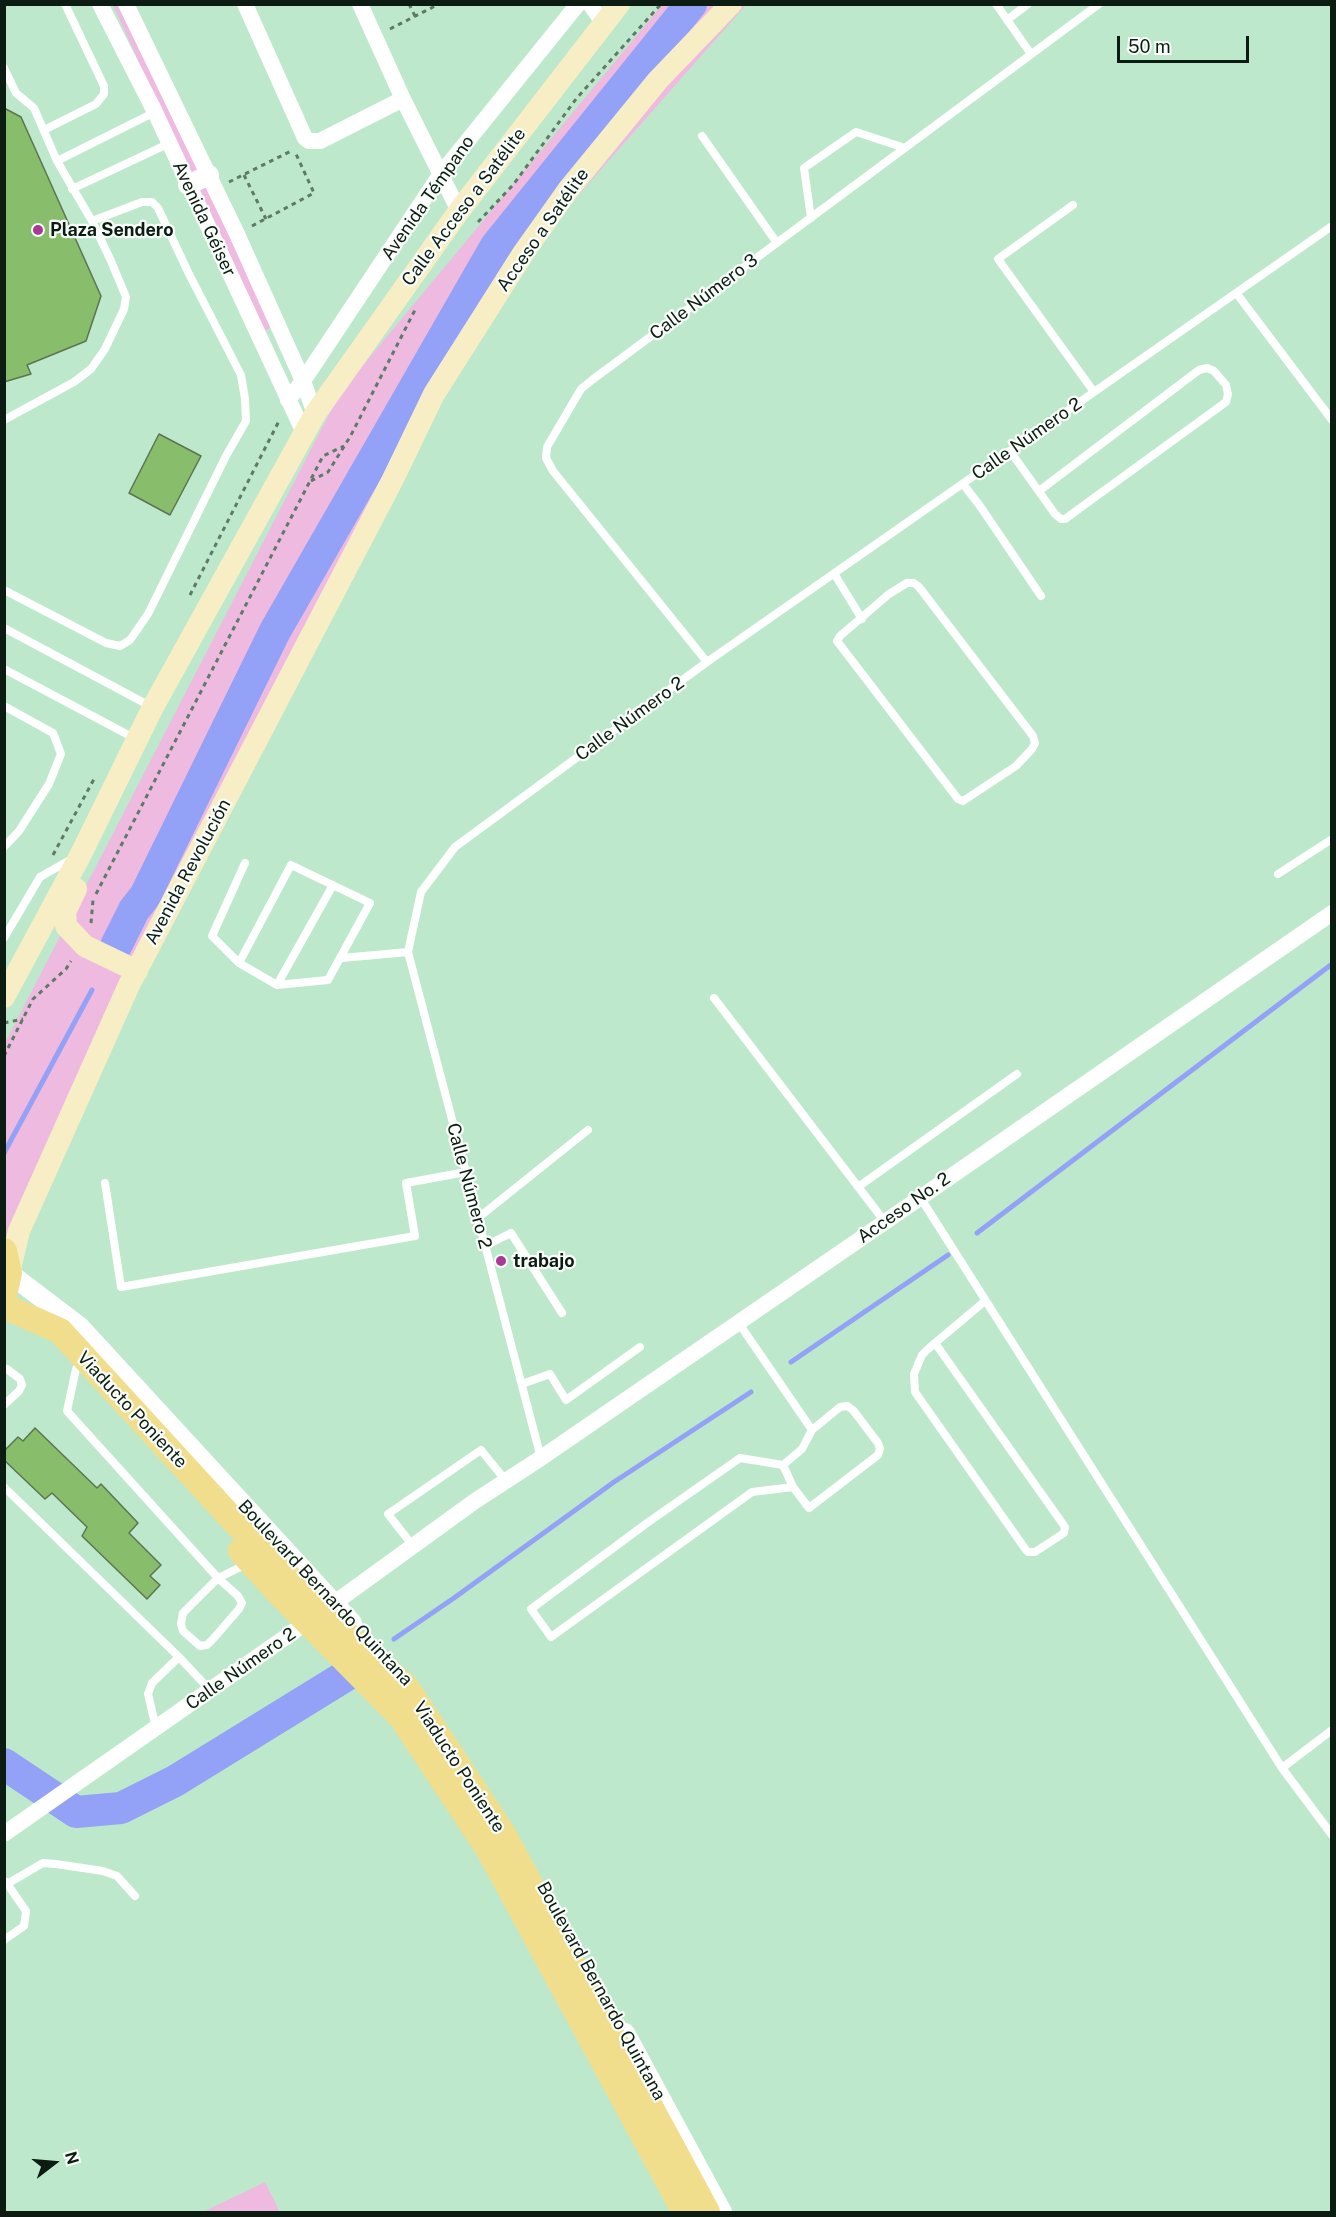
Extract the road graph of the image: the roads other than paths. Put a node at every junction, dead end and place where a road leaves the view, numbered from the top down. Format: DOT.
graph roads {
  1 [pos="65,4"];
  2 [pos="100,4"];
  3 [pos="126,4"];
  4 [pos="245,4"];
  5 [pos="360,4"];
  6 [pos="578,4"];
  7 [pos="590,4"];
  8 [pos="619,4"];
  9 [pos="731,4"];
  10 [pos="996,4"];
  11 [pos="1028,4"];
  12 [pos="1100,4"];
  13 [pos="1007,20"];
  14 [pos="604,24"];
  15 [pos="1031,54"];
  16 [pos="4,68"];
  17 [pos="403,99"];
  18 [pos="155,112"];
  19 [pos="44,129"];
  20 [pos="702,136"];
  21 [pos="170,143"];
  22 [pos="905,148"];
  23 [pos="57,161"];
  24 [pos="440,175"];
  25 [pos="213,182"];
  26 [pos="188,185"];
  27 [pos="72,189"];
  28 [pos="1073,205"];
  29 [pos="811,218"];
  30 [pos="466,219"];
  31 [pos="92,221"];
  32 [pos="1332,226"];
  33 [pos="777,243"];
  34 [pos="1237,294"];
  35 [pos="303,381"];
  36 [pos="1094,392"];
  37 [pos="286,406"];
  38 [pos="315,414"];
  39 [pos="4,420"];
  40 [pos="1332,420"];
  41 [pos="305,435"];
  42 [pos="1010,451"];
  43 [pos="392,481"];
  44 [pos="963,484"];
  45 [pos="1039,491"];
  46 [pos="835,575"];
  47 [pos="4,590"];
  48 [pos="1041,596"];
  49 [pos="862,619"];
  50 [pos="4,628"];
  51 [pos="707,662"];
  52 [pos="4,669"];
  53 [pos="4,706"];
  54 [pos="153,707"];
  55 [pos="136,739"];
  56 [pos="102,807"];
  57 [pos="1332,838"];
  58 [pos="4,847"];
  59 [pos="81,854"];
  60 [pos="245,864"];
  61 [pos="1278,874"];
  62 [pos="333,885"];
  63 [pos="1332,913"];
  64 [pos="4,938"];
  65 [pos="408,952"];
  66 [pos="342,958"];
  67 [pos="239,963"];
  68 [pos="131,969"];
  69 [pos="277,985"];
  70 [pos="4,997"];
  71 [pos="714,998"];
  72 [pos="1017,1074"];
  73 [pos="588,1130"];
  74 [pos="466,1172"];
  75 [pos="105,1183"];
  76 [pos="858,1187"];
  77 [pos="920,1197"];
  78 [pos="478,1218"];
  79 [pos="885,1222"];
  80 [pos="485,1246"];
  81 [pos="6,1273"];
  82 [pos="985,1301"];
  83 [pos="4,1306"];
  84 [pos="562,1313"];
  85 [pos="4,1321"];
  86 [pos="738,1322"];
  87 [pos="935,1344"];
  88 [pos="640,1347"];
  89 [pos="4,1369"];
  90 [pos="76,1369"];
  91 [pos="522,1384"];
  92 [pos="4,1405"];
  93 [pos="812,1430"];
  94 [pos="541,1458"];
  95 [pos="783,1465"];
  96 [pos="506,1481"];
  97 [pos="4,1487"];
  98 [pos="793,1487"];
  99 [pos="475,1500"];
  100 [pos="412,1546"];
  101 [pos="251,1562"];
  102 [pos="218,1578"];
  103 [pos="337,1609"];
  104 [pos="308,1621"];
  105 [pos="179,1658"];
  106 [pos="210,1690"];
  107 [pos="156,1728"];
  108 [pos="1332,1730"];
  109 [pos="1282,1768"];
  110 [pos="4,1834"];
  111 [pos="1332,1835"];
  112 [pos="6,1882"];
  113 [pos="135,1896"];
  114 [pos="4,1940"];
  115 [pos="685,2212"];
  116 [pos="707,2212"];
  117 [pos="722,2212"];
  1 -- 19 [label="lane"];
  2 -- 18 [label="street, Avenida Géiser"];
  3 -- 25 [label="street, Avenida Géiser"];
  4 -- 17 [label="street"];
  5 -- 17 [label="street"];
  6 -- 24 [label="street, Avenida Témpano"];
  7 -- 14 [label="street"];
  8 -- 14 [label="main road, Calle Acceso a Satélite"];
  9 -- 43 [label="main road, Acceso a Satélite"];
  10 -- 13 [label="lane"];
  11 -- 13 [label="lane"];
  12 -- 15 [label="lane, Calle Número 3"];
  13 -- 15 [label="lane"];
  14 -- 30 [label="main road, Calle Acceso a Satélite"];
  15 -- 22 [label="lane, Calle Número 3"];
  16 -- 19 [label="lane"];
  17 -- 24 [label="street"];
  18 -- 21 [label="street, Avenida Géiser"];
  18 -- 23 [label="lane"];
  19 -- 23 [label="lane"];
  20 -- 33 [label="lane"];
  21 -- 26 [label="street, Avenida Géiser"];
  21 -- 27 [label="lane"];
  22 -- 29 [label="lane, Calle Número 3"];
  22 -- 29 [label="lane"];
  23 -- 27 [label="lane"];
  24 -- 30 [label="street"];
  24 -- 35 [label="street, Avenida Témpano"];
  25 -- 26 [label="street"];
  25 -- 35 [label="street, Avenida Géiser"];
  26 -- 37 [label="street, Avenida Géiser"];
  27 -- 31 [label="lane"];
  28 -- 36 [label="lane"];
  29 -- 33 [label="lane, Calle Número 3"];
  30 -- 38 [label="main road, Calle Acceso a Satélite"];
  31 -- 39 [label="lane"];
  31 -- 47 [label="lane"];
  32 -- 34 [label="lane, Calle Número 2"];
  33 -- 51 [label="lane, Calle Número 3"];
  34 -- 36 [label="lane, Calle Número 2"];
  34 -- 40 [label="lane"];
  35 -- 37 [label="street, Avenida Témpano"];
  35 -- 38 [label="street, Avenida Géiser"];
  36 -- 42 [label="lane, Calle Número 2"];
  37 -- 41 [label="street, Avenida Géiser"];
  38 -- 41 [label="main road"];
  41 -- 54 [label="main road"];
  42 -- 44 [label="lane, Calle Número 2"];
  42 -- 45 [label="lane"];
  43 -- 68 [label="main road, Avenida Revolución"];
  44 -- 46 [label="lane, Calle Número 2"];
  44 -- 48 [label="lane"];
  45 -- 45 [label="lane"];
  46 -- 49 [label="lane"];
  46 -- 51 [label="lane, Calle Número 2"];
  49 -- 49 [label="lane"];
  50 -- 54 [label="lane"];
  51 -- 65 [label="lane, Calle Número 2"];
  52 -- 55 [label="lane"];
  53 -- 58 [label="lane"];
  54 -- 55 [label="main road"];
  55 -- 56 [label="main road"];
  56 -- 59 [label="main road"];
  56 -- 68 [label="main road"];
  57 -- 61 [label="lane"];
  59 -- 64 [label="lane"];
  59 -- 70 [label="main road"];
  60 -- 67 [label="lane"];
  62 -- 66 [label="lane"];
  62 -- 67 [label="lane"];
  62 -- 69 [label="lane"];
  63 -- 77 [label="street, Acceso No. 2"];
  65 -- 66 [label="lane"];
  65 -- 74 [label="lane, Calle Número 2"];
  66 -- 69 [label="lane"];
  67 -- 69 [label="lane"];
  68 -- 81 [label="main road, Avenida Revolución"];
  71 -- 76 [label="lane"];
  72 -- 76 [label="lane"];
  73 -- 78 [label="lane"];
  74 -- 75 [label="lane"];
  74 -- 78 [label="lane, Calle Número 2"];
  76 -- 79 [label="lane"];
  77 -- 79 [label="street, Acceso No. 2"];
  77 -- 82 [label="lane"];
  78 -- 80 [label="lane, Calle Número 2"];
  79 -- 86 [label="street, Acceso No. 2"];
  80 -- 84 [label="lane"];
  80 -- 91 [label="lane, Calle Número 2"];
  81 -- 103 [label="street, Boulevard Bernardo Quintana"];
  82 -- 87 [label="lane"];
  82 -- 109 [label="lane"];
  83 -- 116 [label="main road, Viaducto Poniente"];
  85 -- 90 [label="main road, Boulevard Bernardo Quintana"];
  86 -- 93 [label="lane"];
  86 -- 94 [label="street, Acceso No. 2"];
  87 -- 87 [label="lane"];
  88 -- 91 [label="lane"];
  89 -- 92 [label="lane"];
  90 -- 101 [label="main road, Boulevard Bernardo Quintana"];
  90 -- 102 [label="lane"];
  91 -- 94 [label="lane, Calle Número 2"];
  93 -- 95 [label="lane"];
  93 -- 98 [label="lane"];
  94 -- 96 [label="street, Acceso No. 2"];
  95 -- 98 [label="lane"];
  95 -- 98 [label="lane"];
  96 -- 99 [label="street, Acceso No. 2"];
  96 -- 100 [label="lane"];
  97 -- 105 [label="lane"];
  99 -- 100 [label="street, Calle Número 2"];
  100 -- 103 [label="street, Calle Número 2"];
  101 -- 102 [label="lane"];
  101 -- 104 [label="main road, Boulevard Bernardo Quintana"];
  102 -- 102 [label="lane"];
  103 -- 104 [label="street, Calle Número 2"];
  103 -- 117 [label="street, Boulevard Bernardo Quintana"];
  104 -- 106 [label="street, Calle Número 2"];
  104 -- 115 [label="main road, Boulevard Bernardo Quintana"];
  105 -- 106 [label="lane"];
  105 -- 107 [label="lane"];
  106 -- 107 [label="street, Calle Número 2"];
  107 -- 110 [label="street, Calle Número 2"];
  108 -- 109 [label="lane"];
  109 -- 111 [label="lane"];
  112 -- 113 [label="lane"];
  112 -- 114 [label="lane"];
}
